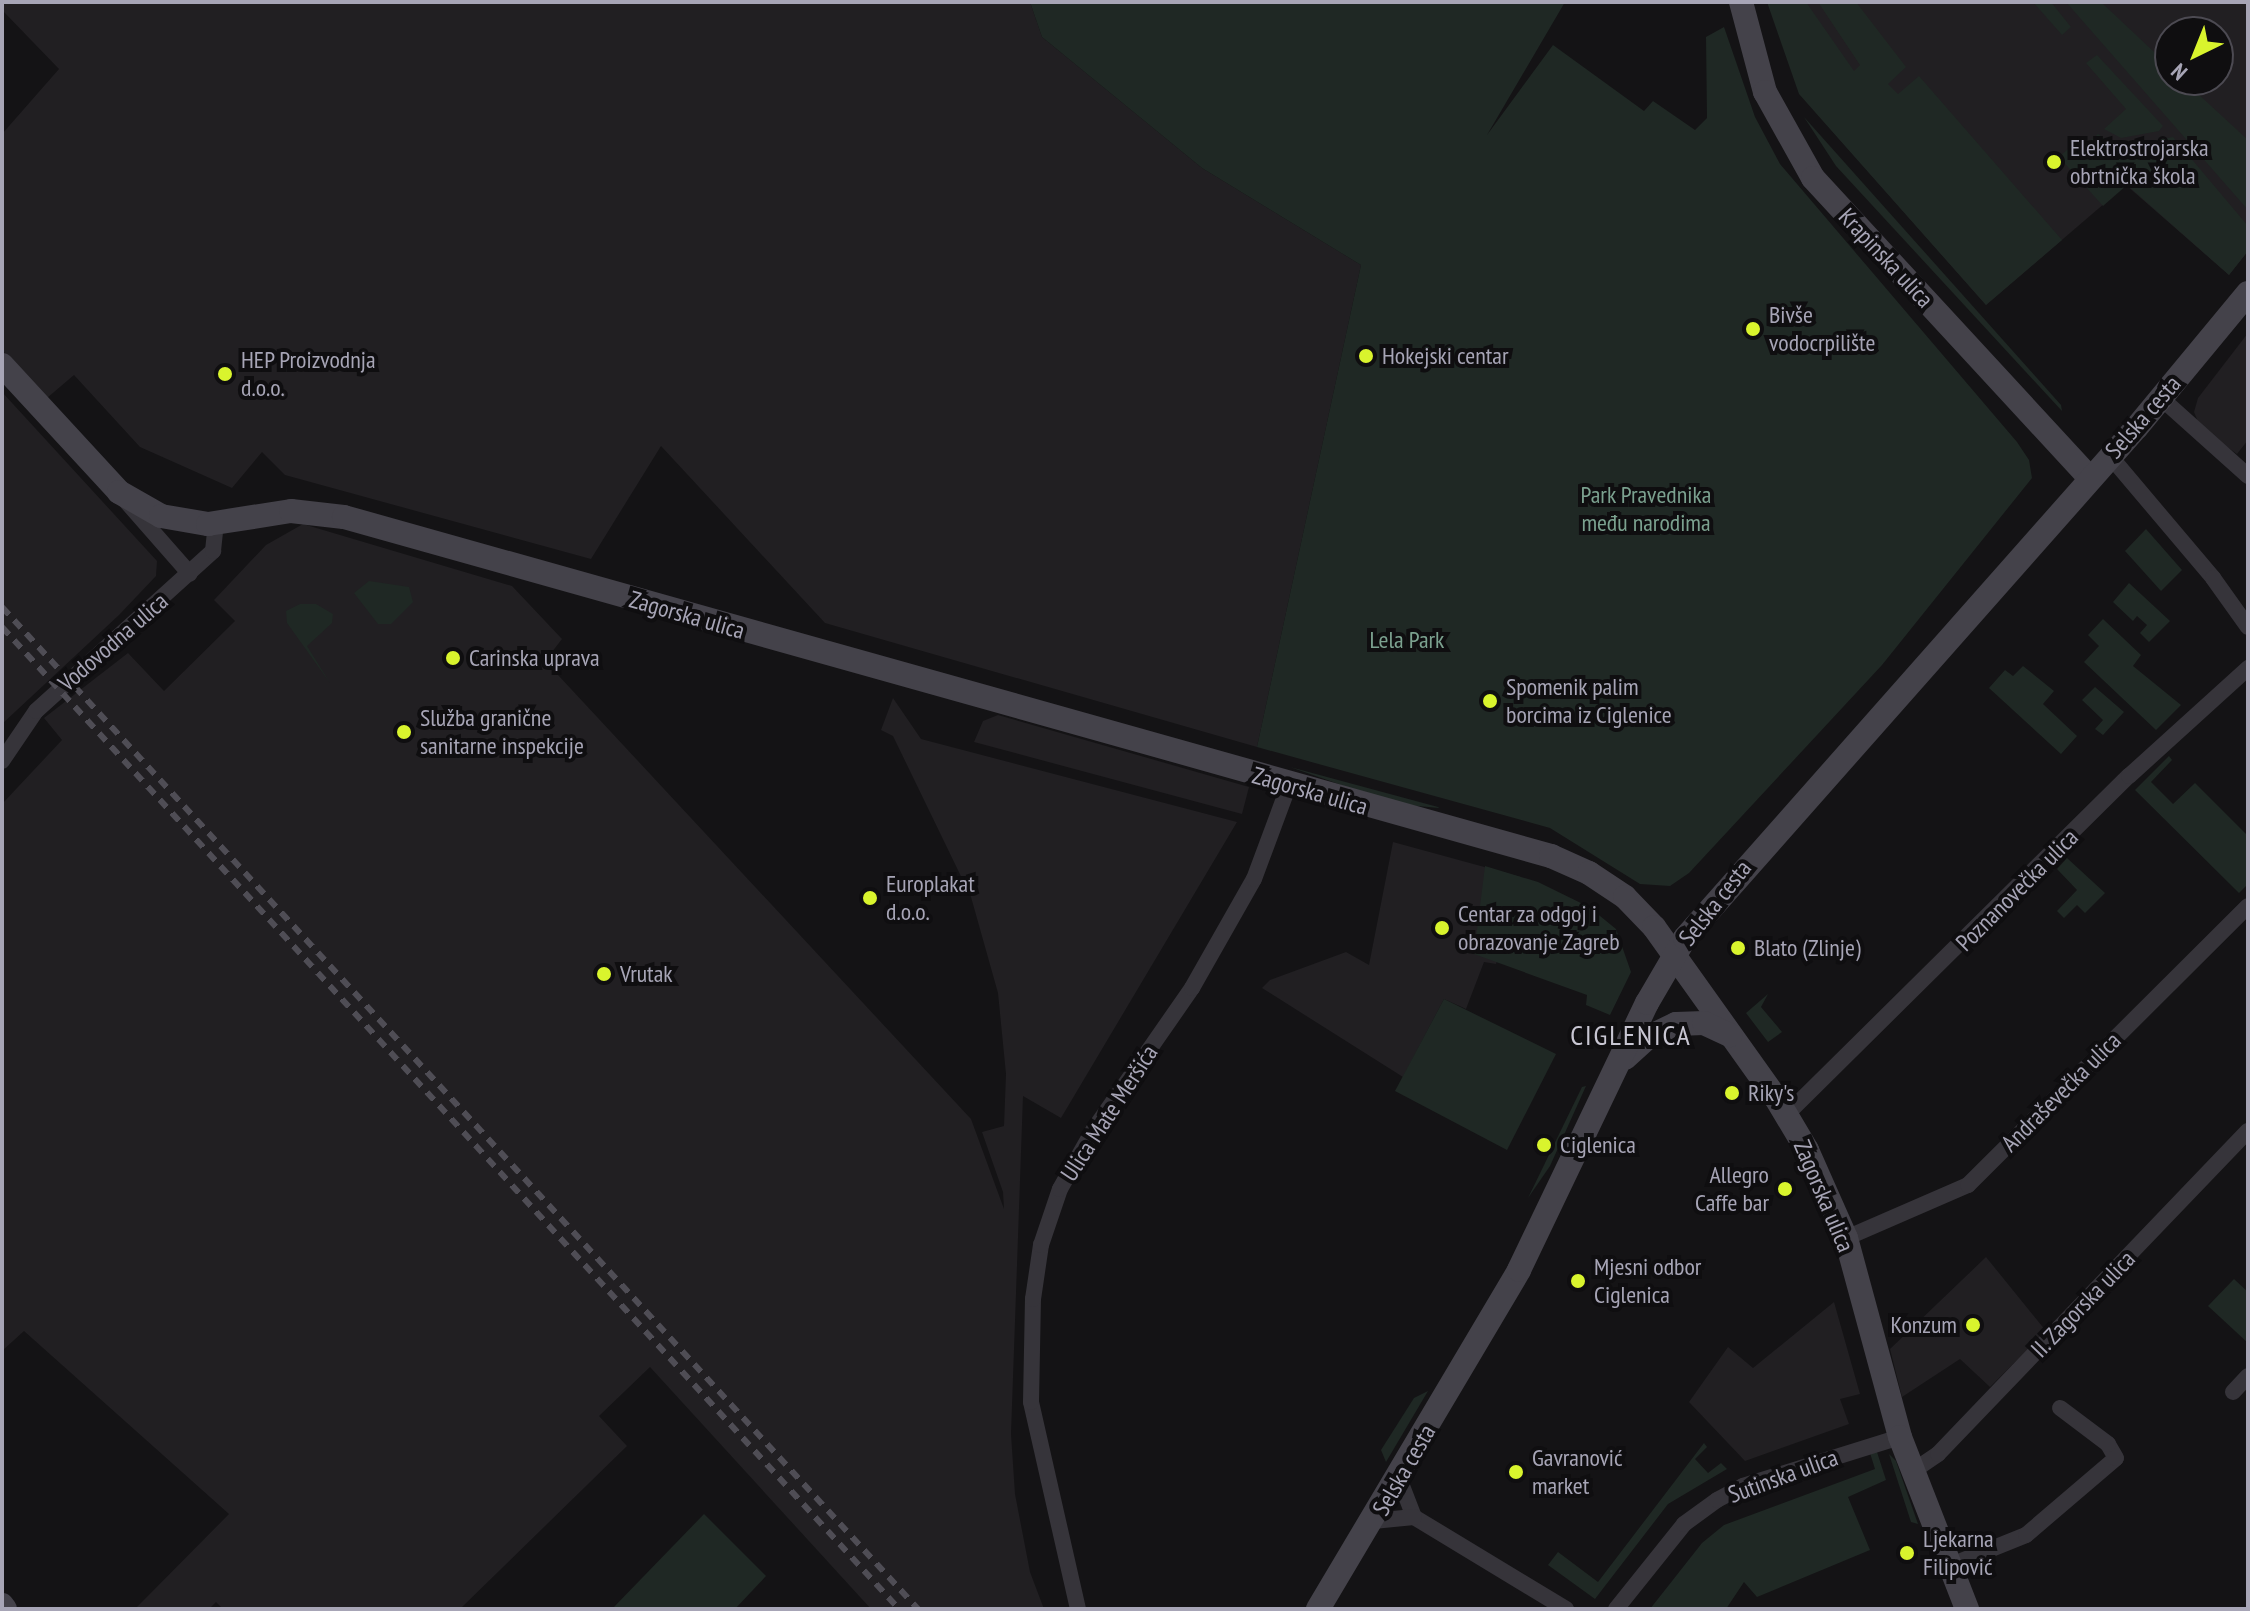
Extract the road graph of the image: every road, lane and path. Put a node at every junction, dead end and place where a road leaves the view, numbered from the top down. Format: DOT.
graph roads {
  1 [pos="1741,2"];
  2 [pos="2248,293"];
  3 [pos="2,365"];
  4 [pos="2161,398"];
  5 [pos="2110,456"];
  6 [pos="2248,476"];
  7 [pos="2090,478"];
  8 [pos="119,492"];
  9 [pos="216,524"];
  10 [pos="190,574"];
  11 [pos="2248,627"];
  12 [pos="2248,668"];
  13 [pos="2,761"];
  14 [pos="1289,785"];
  15 [pos="2248,906"];
  16 [pos="1674,955"];
  17 [pos="1735,1038"];
  18 [pos="1615,1069"];
  19 [pos="1787,1114"];
  20 [pos="2248,1131"];
  21 [pos="1846,1238"];
  22 [pos="2248,1376"];
  23 [pos="2233,1392"];
  24 [pos="2060,1408"];
  25 [pos="1900,1437"];
  26 [pos="1913,1471"];
  27 [pos="1399,1478"];
  28 [pos="1414,1517"];
  29 [pos="1373,1521"];
  30 [pos="1949,1566"];
  31 [pos="1078,1609"];
  32 [pos="1318,1609"];
  33 [pos="1566,1609"];
  34 [pos="1616,1609"];
  35 [pos="1967,1609"];
  1 -- 7 [label="street, Krapinska ulica"];
  2 -- 4 [label="street, Selska cesta"];
  3 -- 8 [label="street, Zagorska ulica"];
  4 -- 5 [label="street, Selska cesta"];
  4 -- 6 [label="street"];
  5 -- 7 [label="street, Selska cesta"];
  5 -- 11 [label="street"];
  7 -- 16 [label="street, Selska cesta"];
  8 -- 9 [label="street, Zagorska ulica"];
  8 -- 10 [label="street"];
  9 -- 10 [label="street, Vodovodna ulica"];
  9 -- 14 [label="street, Zagorska ulica"];
  10 -- 13 [label="street, Vodovodna ulica"];
  12 -- 19 [label="street, Poznanovečka ulica"];
  14 -- 16 [label="street, Zagorska ulica"];
  14 -- 31 [label="street, Ulica Mate Meršića"];
  15 -- 21 [label="street, Andraševečka ulica"];
  16 -- 17 [label="street, Zagorska ulica"];
  16 -- 18 [label="street, Selska cesta"];
  17 -- 18 [label="street"];
  17 -- 19 [label="street, Zagorska ulica"];
  18 -- 27 [label="street, Selska cesta"];
  19 -- 21 [label="street, Zagorska ulica"];
  20 -- 26 [label="street, II. Zagorska ulica"];
  21 -- 25 [label="street, Zagorska ulica"];
  22 -- 23 [label="street"];
  24 -- 30 [label="street"];
  25 -- 26 [label="street, Zagorska ulica"];
  25 -- 34 [label="street, Sutinska ulica"];
  26 -- 30 [label="street, Zagorska ulica"];
  27 -- 28 [label="street"];
  27 -- 29 [label="street, Selska cesta"];
  28 -- 29 [label="street"];
  28 -- 33 [label="street"];
  29 -- 32 [label="street, Selska cesta"];
  30 -- 35 [label="street, Zagorska ulica"];
}
